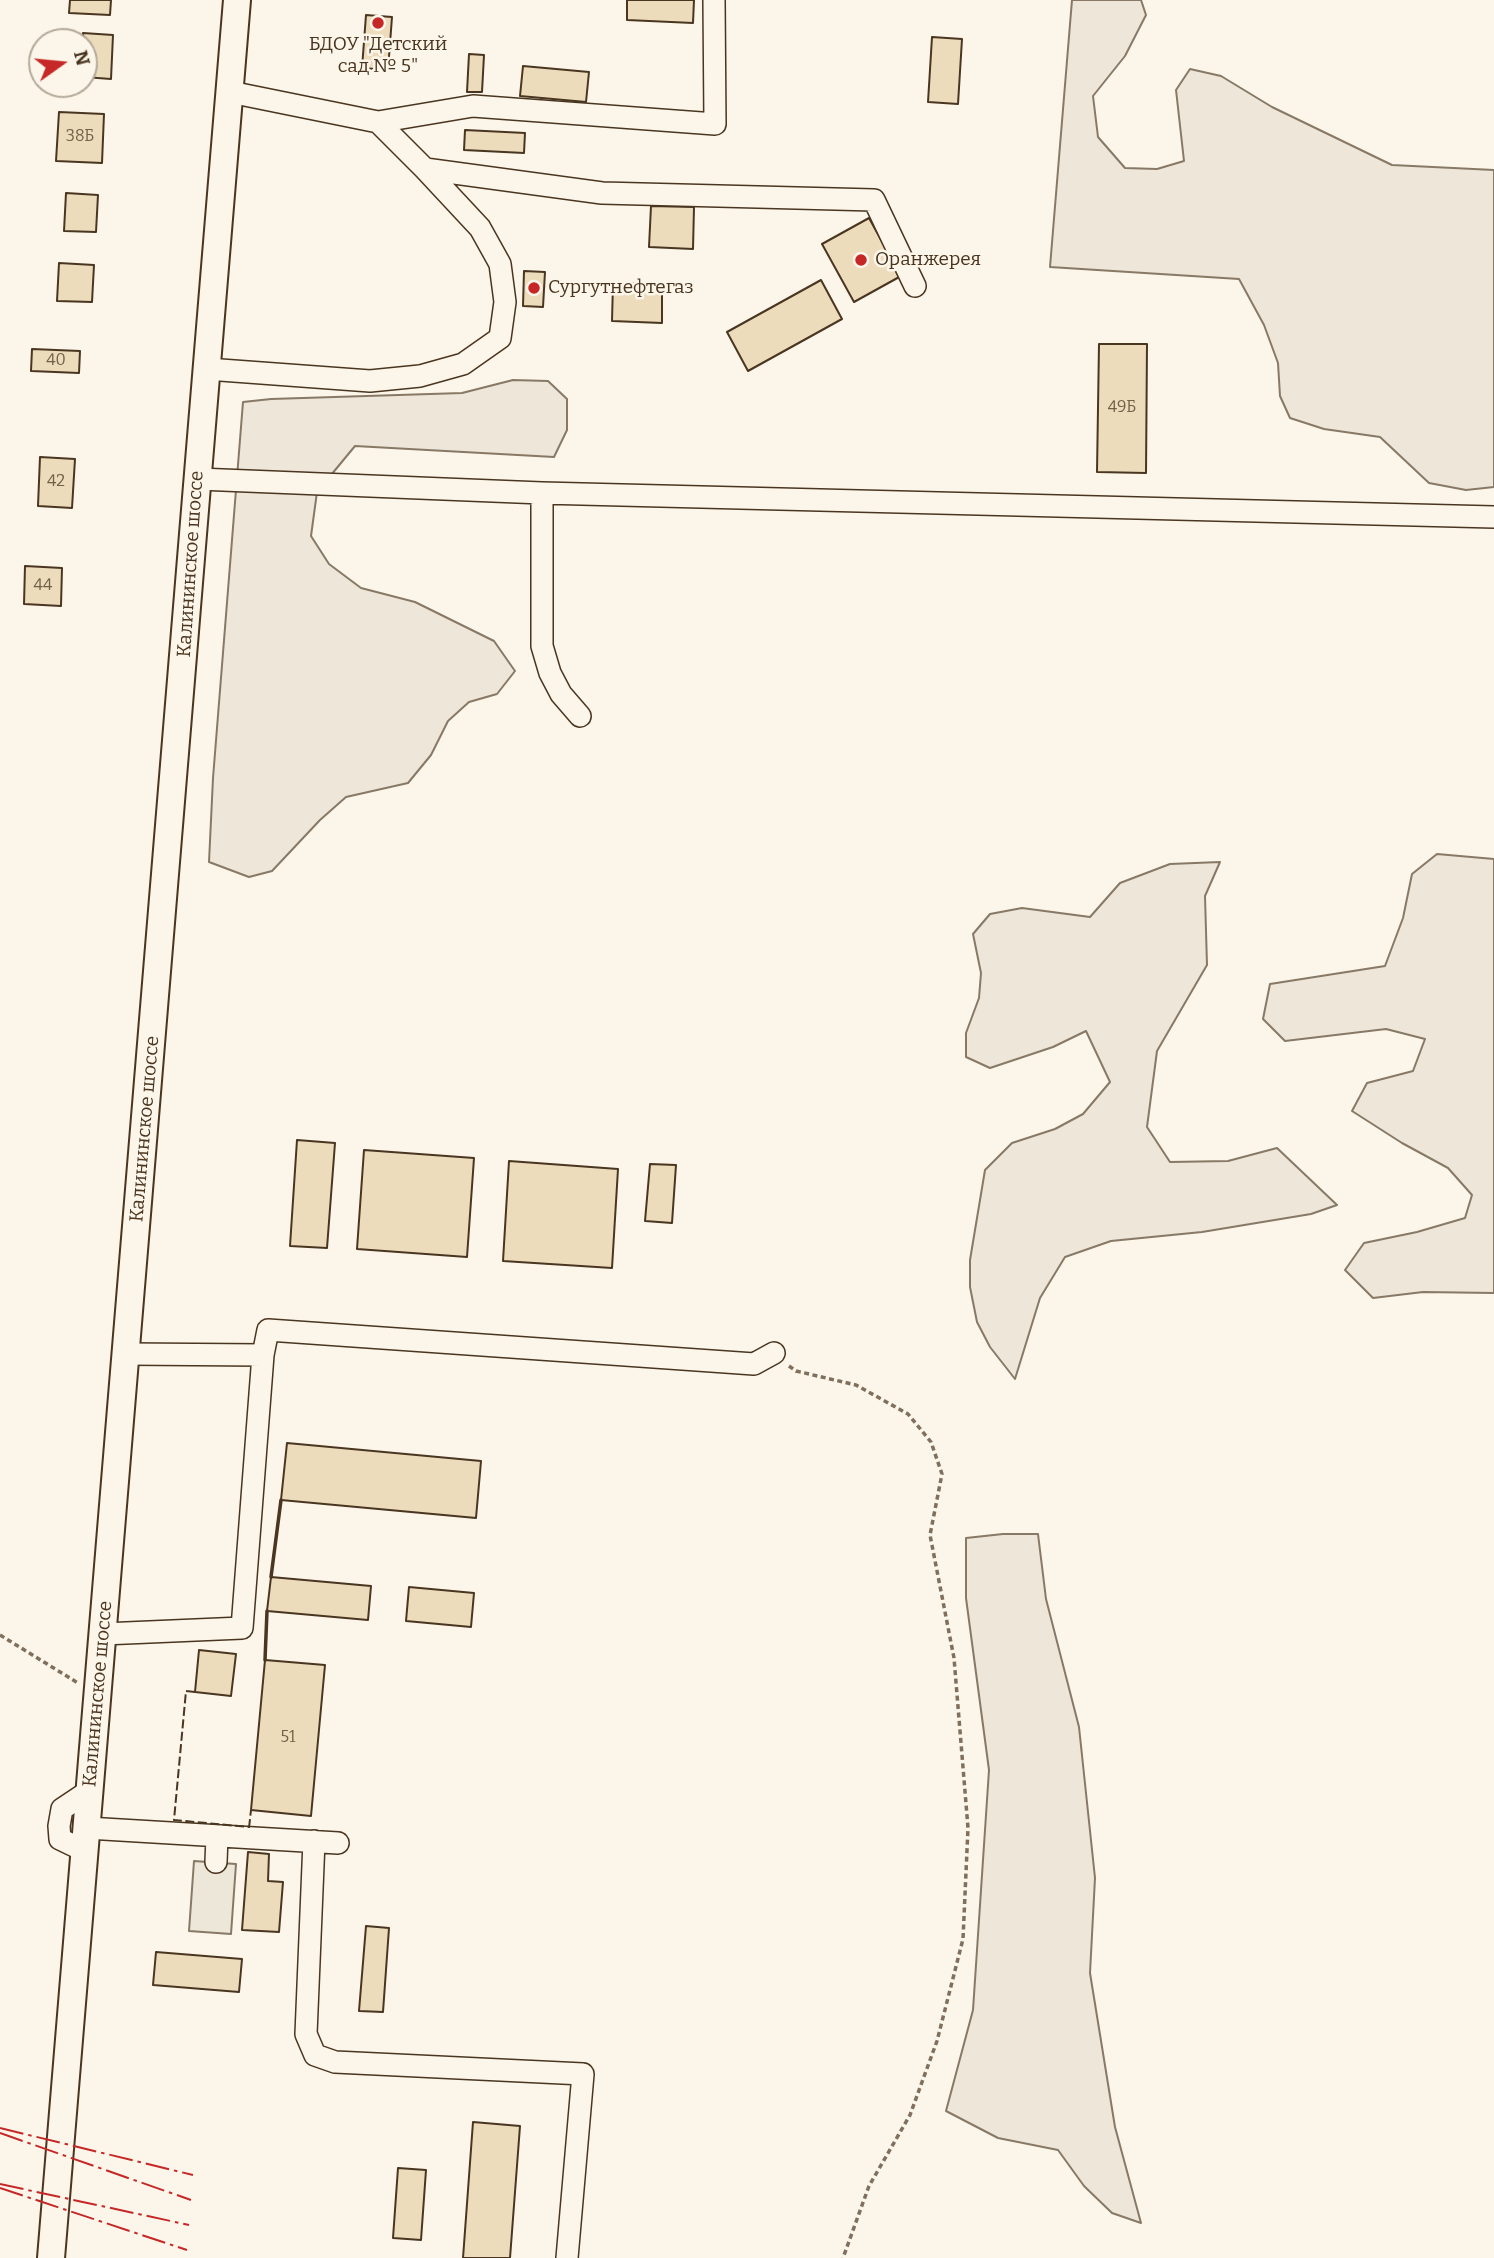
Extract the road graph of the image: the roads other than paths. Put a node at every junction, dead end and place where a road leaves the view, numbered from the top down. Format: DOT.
graph roads {
  1 [pos="237,0"];
  2 [pos="714,0"];
  3 [pos="230,92"];
  4 [pos="378,122"];
  5 [pos="425,169"];
  6 [pos="915,286"];
  7 [pos="207,369"];
  8 [pos="198,478"];
  9 [pos="542,493"];
  10 [pos="1494,517"];
  11 [pos="580,716"];
  12 [pos="774,1353"];
  13 [pos="126,1354"];
  14 [pos="263,1355"];
  15 [pos="103,1634"];
  16 [pos="217,1836"];
  17 [pos="86,1840"];
  18 [pos="314,1841"];
  19 [pos="338,1843"];
  20 [pos="216,1862"];
  21 [pos="51,2258"];
  22 [pos="567,2258"];
  1 -- 3 [label="main road, Калининское шоссе"];
  2 -- 4 [label="street"];
  3 -- 4 [label="street"];
  3 -- 7 [label="main road, Калининское шоссе"];
  4 -- 5 [label="street"];
  5 -- 6 [label="street"];
  5 -- 7 [label="street"];
  7 -- 8 [label="main road, Калининское шоссе"];
  8 -- 9 [label="street"];
  8 -- 13 [label="main road, Калининское шоссе"];
  9 -- 10 [label="street"];
  9 -- 11 [label="street"];
  12 -- 14 [label="street"];
  13 -- 14 [label="street"];
  13 -- 15 [label="main road, Калининское шоссе"];
  14 -- 15 [label="street"];
  15 -- 17 [label="main road, Калининское шоссе"];
  16 -- 17 [label="street"];
  16 -- 18 [label="street"];
  16 -- 20 [label="street"];
  17 -- 21 [label="main road, Калининское шоссе"];
  18 -- 19 [label="street"];
  18 -- 22 [label="street"];
}
